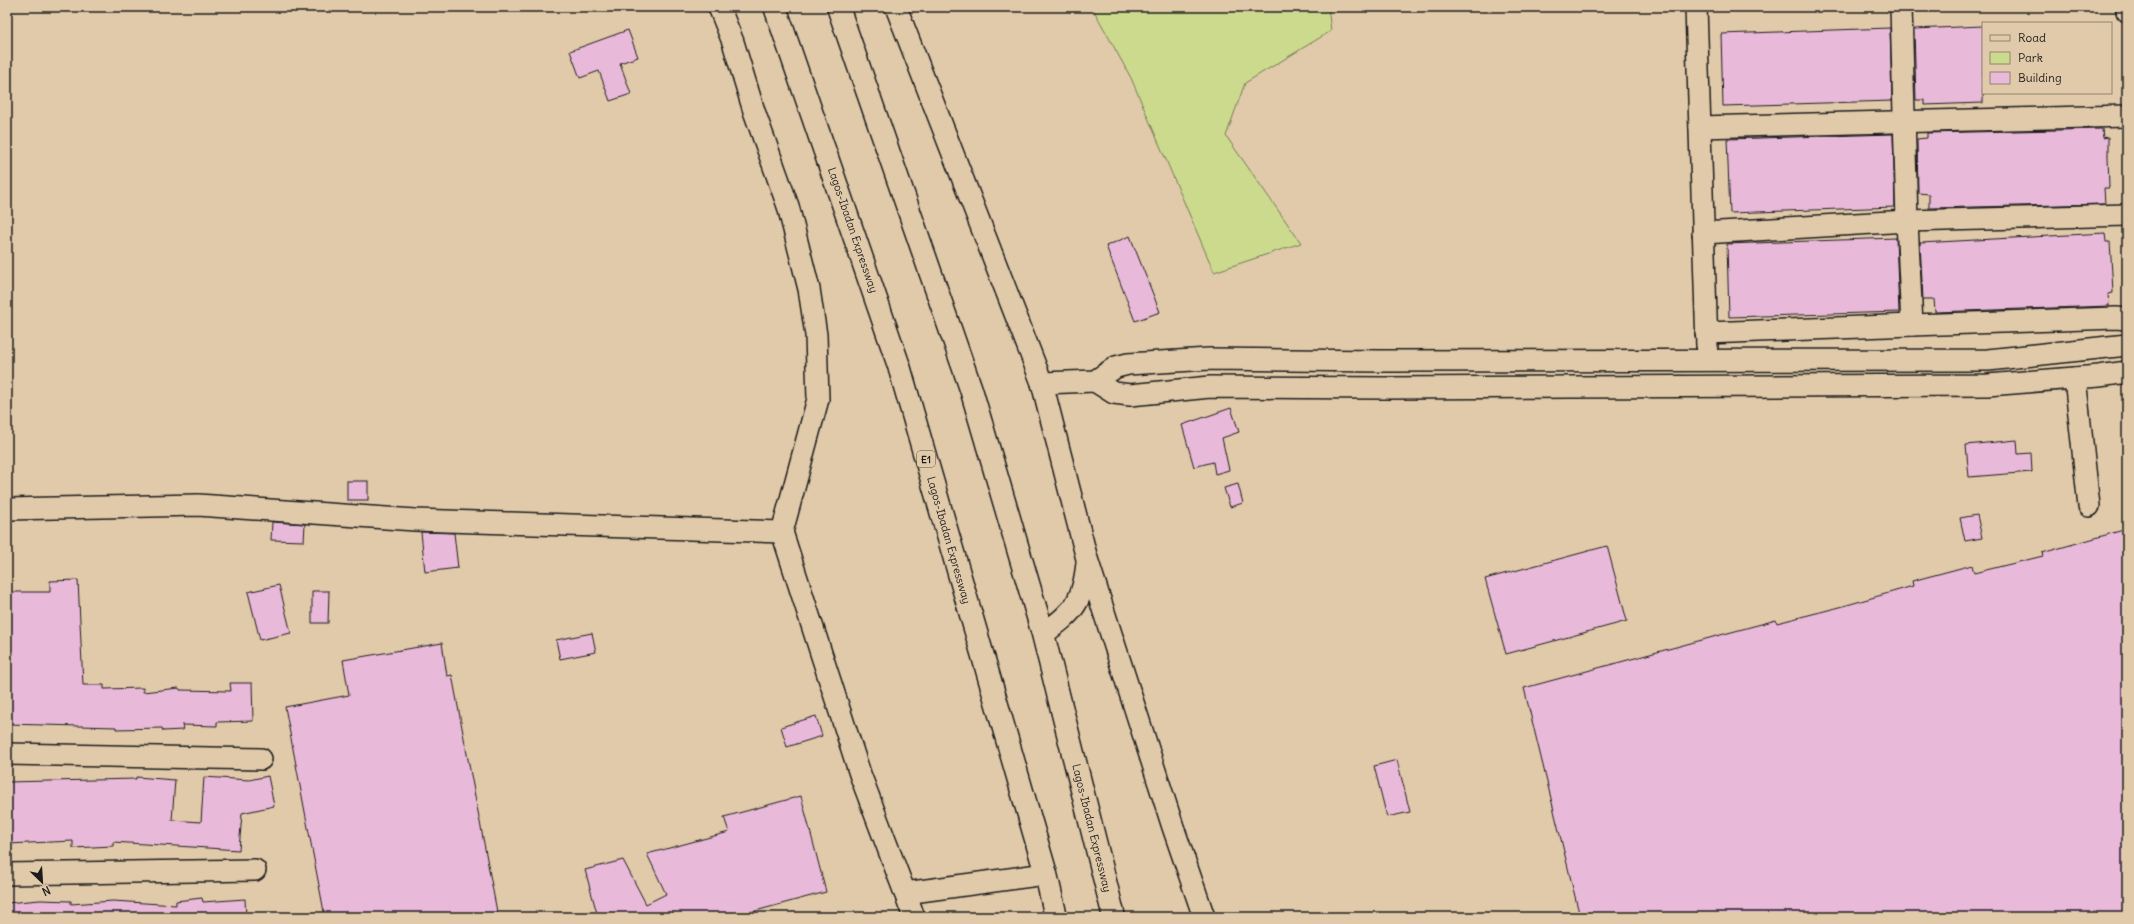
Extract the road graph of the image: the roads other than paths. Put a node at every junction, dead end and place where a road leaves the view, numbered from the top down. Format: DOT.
graph roads {
  1 [pos="719,7"];
  2 [pos="775,7"];
  3 [pos="838,7"];
  4 [pos="896,7"];
  5 [pos="1696,7"];
  6 [pos="1901,7"];
  7 [pos="2127,7"];
  8 [pos="2127,11"];
  9 [pos="2127,116"];
  10 [pos="1904,122"];
  11 [pos="1700,127"];
  12 [pos="2127,215"];
  13 [pos="1907,221"];
  14 [pos="1703,232"];
  15 [pos="2127,319"];
  16 [pos="1912,326"];
  17 [pos="1706,333"];
  18 [pos="2127,345"];
  19 [pos="1707,360"];
  20 [pos="2127,372"];
  21 [pos="2075,378"];
  22 [pos="1095,381"];
  23 [pos="1042,383"];
  24 [pos="2089,506"];
  25 [pos="7,509"];
  26 [pos="782,532"];
  27 [pos="1087,559"];
  28 [pos="1043,634"];
  29 [pos="7,754"];
  30 [pos="261,759"];
  31 [pos="255,870"];
  32 [pos="7,874"];
  33 [pos="1046,874"];
  34 [pos="905,893"];
  35 [pos="914,917"];
  36 [pos="1056,917"];
  37 [pos="1114,917"];
  38 [pos="1204,917"];
  1 -- 26 [label="street"];
  2 -- 33 [label="highway, Lagos-Ibadan Expressway / E1"];
  3 -- 28 [label="highway, Lagos-Ibadan Expressway"];
  4 -- 23 [label="street"];
  5 -- 11 [label="street"];
  6 -- 10 [label="street"];
  7 -- 8 [label="street"];
  9 -- 10 [label="street"];
  10 -- 11 [label="street"];
  10 -- 13 [label="street"];
  11 -- 14 [label="street"];
  12 -- 13 [label="street"];
  13 -- 14 [label="street"];
  13 -- 16 [label="street"];
  14 -- 17 [label="street"];
  15 -- 16 [label="street"];
  16 -- 17 [label="street"];
  17 -- 19 [label="street"];
  18 -- 19 [label="street"];
  19 -- 22 [label="street"];
  20 -- 21 [label="street"];
  21 -- 22 [label="street"];
  21 -- 24 [label="street"];
  22 -- 23 [label="street"];
  23 -- 27 [label="street"];
  25 -- 26 [label="street"];
  26 -- 34 [label="street"];
  27 -- 28 [label="street"];
  27 -- 38 [label="street"];
  28 -- 37 [label="highway, Lagos-Ibadan Expressway"];
  29 -- 30 [label="street"];
  31 -- 32 [label="street"];
  33 -- 34 [label="street"];
  33 -- 36 [label="highway, Lagos-Ibadan Expressway / E1"];
  34 -- 35 [label="street"];
}
